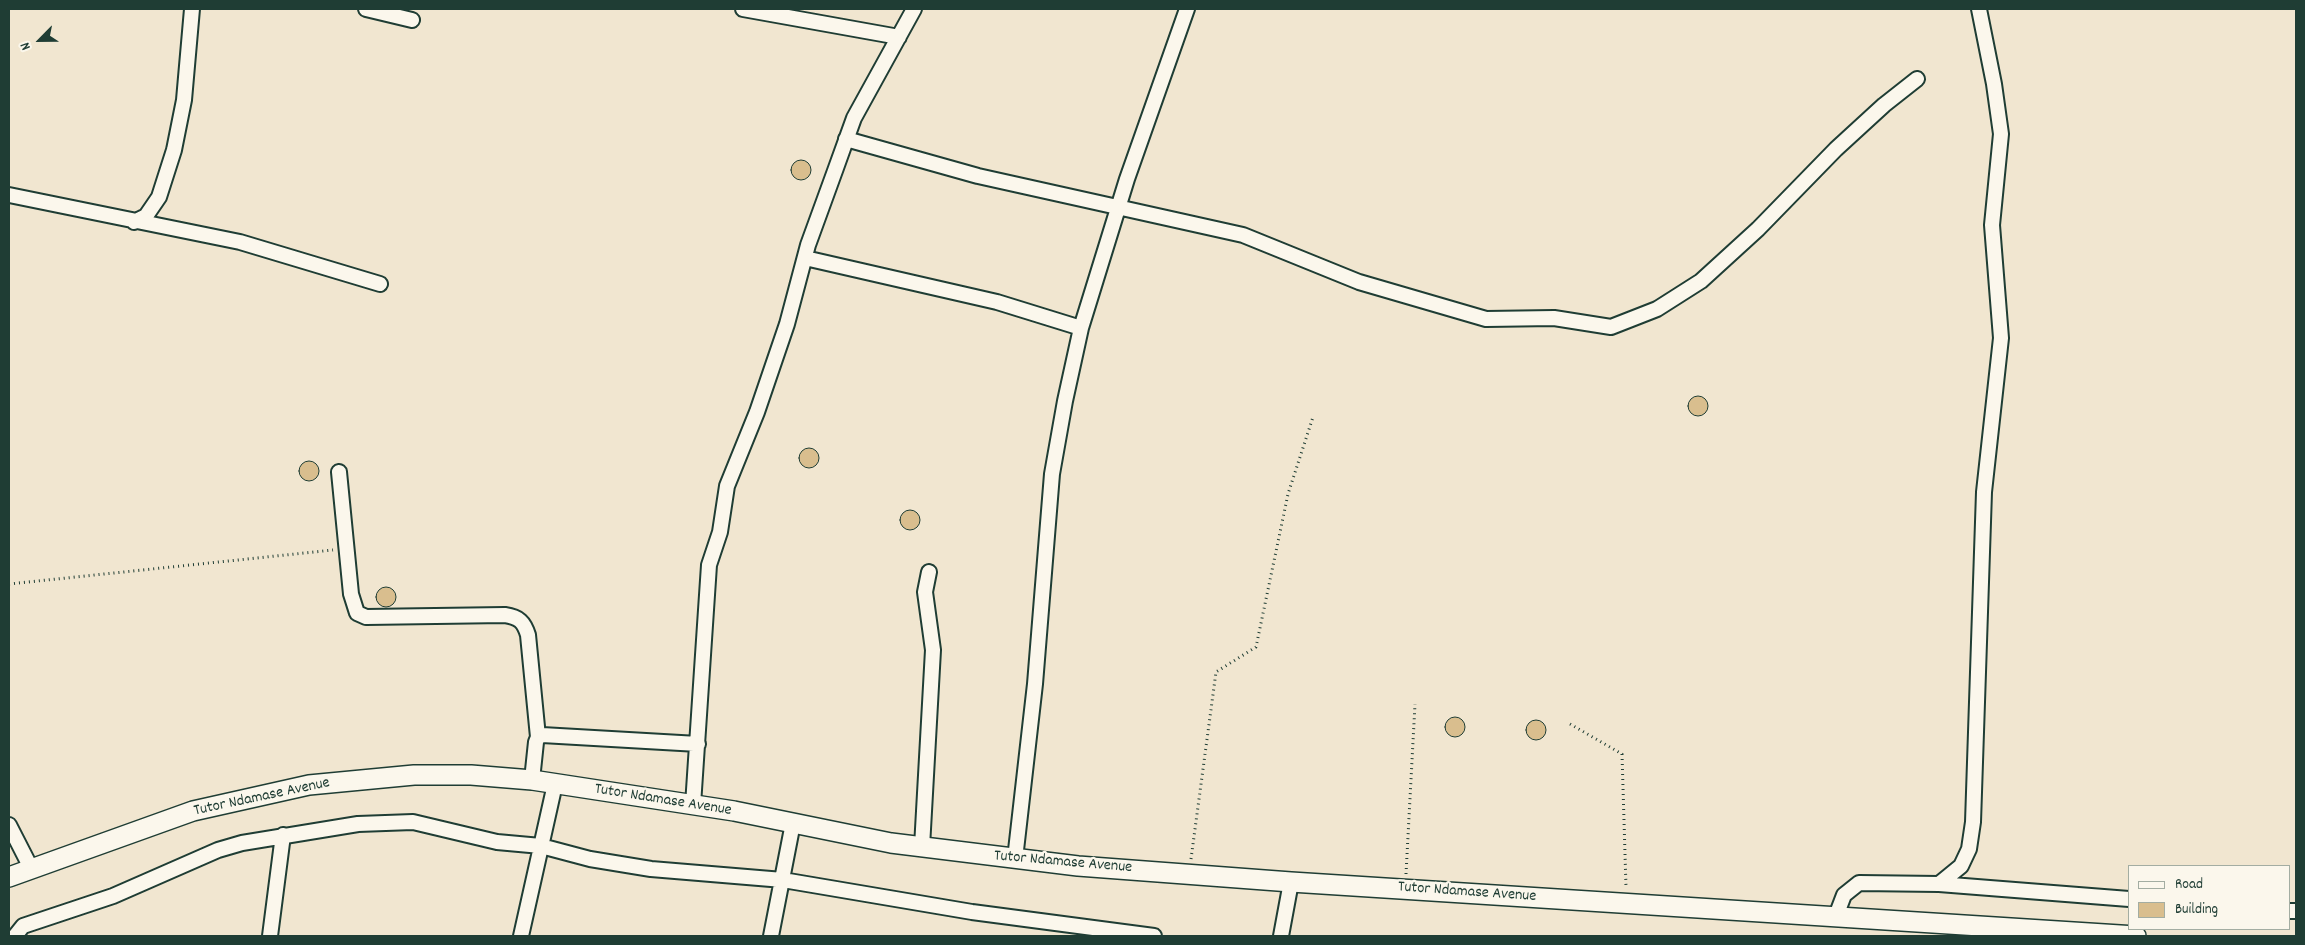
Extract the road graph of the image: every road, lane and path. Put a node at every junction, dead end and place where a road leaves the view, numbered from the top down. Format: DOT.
graph roads {
  1 [pos="192,9"];
  2 [pos="366,9"];
  3 [pos="744,9"];
  4 [pos="914,9"];
  5 [pos="1187,9"];
  6 [pos="1979,9"];
  7 [pos="412,20"];
  8 [pos="899,37"];
  9 [pos="1917,79"];
  10 [pos="846,139"];
  11 [pos="9,195"];
  12 [pos="1119,207"];
  13 [pos="134,222"];
  14 [pos="804,258"];
  15 [pos="380,284"];
  16 [pos="1081,328"];
  17 [pos="1313,417"];
  18 [pos="339,472"];
  19 [pos="346,549"];
  20 [pos="929,572"];
  21 [pos="9,584"];
  22 [pos="1415,704"];
  23 [pos="1570,724"];
  24 [pos="538,737"];
  25 [pos="698,744"];
  26 [pos="532,780"];
  27 [pos="555,784"];
  28 [pos="693,805"];
  29 [pos="793,823"];
  30 [pos="9,825"];
  31 [pos="283,836"];
  32 [pos="541,846"];
  33 [pos="922,847"];
  34 [pos="1015,860"];
  35 [pos="31,868"];
  36 [pos="1189,874"];
  37 [pos="9,877"];
  38 [pos="783,880"];
  39 [pos="1291,882"];
  40 [pos="1939,884"];
  41 [pos="1405,889"];
  42 [pos="2128,899"];
  43 [pos="1626,903"];
  44 [pos="1836,916"];
  45 [pos="1048,922"];
  46 [pos="15,936"];
  47 [pos="270,936"];
  48 [pos="521,936"];
  49 [pos="771,936"];
  50 [pos="1046,936"];
  51 [pos="1154,936"];
  52 [pos="1281,936"];
  53 [pos="2136,936"];
  1 -- 13 [label="street"];
  2 -- 7 [label="street"];
  3 -- 8 [label="street"];
  4 -- 8 [label="street"];
  5 -- 12 [label="street"];
  6 -- 40 [label="street"];
  8 -- 10 [label="street"];
  9 -- 12 [label="street"];
  10 -- 12 [label="street"];
  10 -- 14 [label="street"];
  11 -- 13 [label="street"];
  12 -- 16 [label="street"];
  13 -- 15 [label="street"];
  14 -- 16 [label="street"];
  14 -- 25 [label="street"];
  16 -- 34 [label="street"];
  17 -- 36 [label="path"];
  18 -- 19 [label="street"];
  19 -- 21 [label="path"];
  19 -- 24 [label="street"];
  20 -- 33 [label="street"];
  22 -- 41 [label="path"];
  23 -- 43 [label="path"];
  24 -- 25 [label="street"];
  24 -- 26 [label="street"];
  25 -- 28 [label="street"];
  26 -- 27 [label="street, Tutor Ndamase Avenue"];
  26 -- 35 [label="street, Tutor Ndamase Avenue"];
  27 -- 28 [label="street, Tutor Ndamase Avenue"];
  27 -- 32 [label="street"];
  28 -- 29 [label="street, Tutor Ndamase Avenue"];
  29 -- 33 [label="street, Tutor Ndamase Avenue"];
  29 -- 38 [label="street"];
  30 -- 35 [label="street"];
  31 -- 32 [label="street"];
  31 -- 46 [label="street"];
  31 -- 47 [label="street"];
  32 -- 38 [label="street"];
  32 -- 48 [label="street"];
  33 -- 34 [label="street, Tutor Ndamase Avenue"];
  34 -- 36 [label="street, Tutor Ndamase Avenue"];
  35 -- 37 [label="street, Tutor Ndamase Avenue"];
  36 -- 39 [label="street, Tutor Ndamase Avenue"];
  38 -- 45 [label="street"];
  38 -- 49 [label="street"];
  39 -- 41 [label="street, Tutor Ndamase Avenue"];
  39 -- 52 [label="street"];
  40 -- 42 [label="street"];
  40 -- 44 [label="street"];
  41 -- 43 [label="street, Tutor Ndamase Avenue"];
  43 -- 44 [label="street, Tutor Ndamase Avenue"];
  44 -- 53 [label="street, Tutor Ndamase Avenue"];
  45 -- 50 [label="street"];
  45 -- 51 [label="street"];
}
